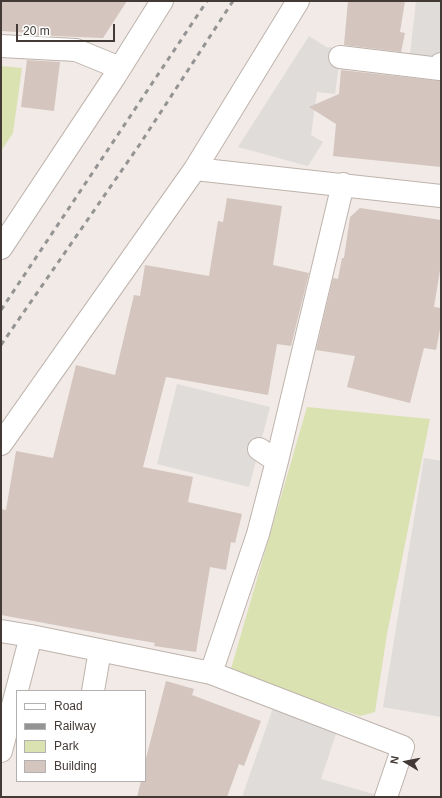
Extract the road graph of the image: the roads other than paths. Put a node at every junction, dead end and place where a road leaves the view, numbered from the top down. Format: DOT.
graph roads {
  1 [pos="162,1"];
  2 [pos="298,1"];
  3 [pos="1,46"];
  4 [pos="340,57"];
  5 [pos="441,64"];
  6 [pos="120,68"];
  7 [pos="196,169"];
  8 [pos="343,184"];
  9 [pos="441,196"];
  10 [pos="1,248"];
  11 [pos="1,444"];
  12 [pos="259,449"];
  13 [pos="277,461"];
  14 [pos="1,632"];
  15 [pos="31,636"];
  16 [pos="100,650"];
  17 [pos="212,673"];
  18 [pos="17,690"];
  19 [pos="93,690"];
  20 [pos="16,694"];
  21 [pos="1,751"];
  22 [pos="386,797"];
  1 -- 6 [label="street"];
  2 -- 7 [label="street"];
  3 -- 6 [label="street"];
  4 -- 5 [label="street"];
  6 -- 10 [label="street"];
  7 -- 8 [label="street"];
  7 -- 11 [label="street"];
  8 -- 9 [label="street"];
  8 -- 13 [label="street"];
  12 -- 13 [label="street"];
  13 -- 17 [label="street"];
  14 -- 15 [label="street"];
  15 -- 16 [label="street"];
  15 -- 18 [label="street"];
  16 -- 17 [label="street"];
  16 -- 19 [label="street"];
  17 -- 22 [label="street"];
  20 -- 21 [label="street"];
}
